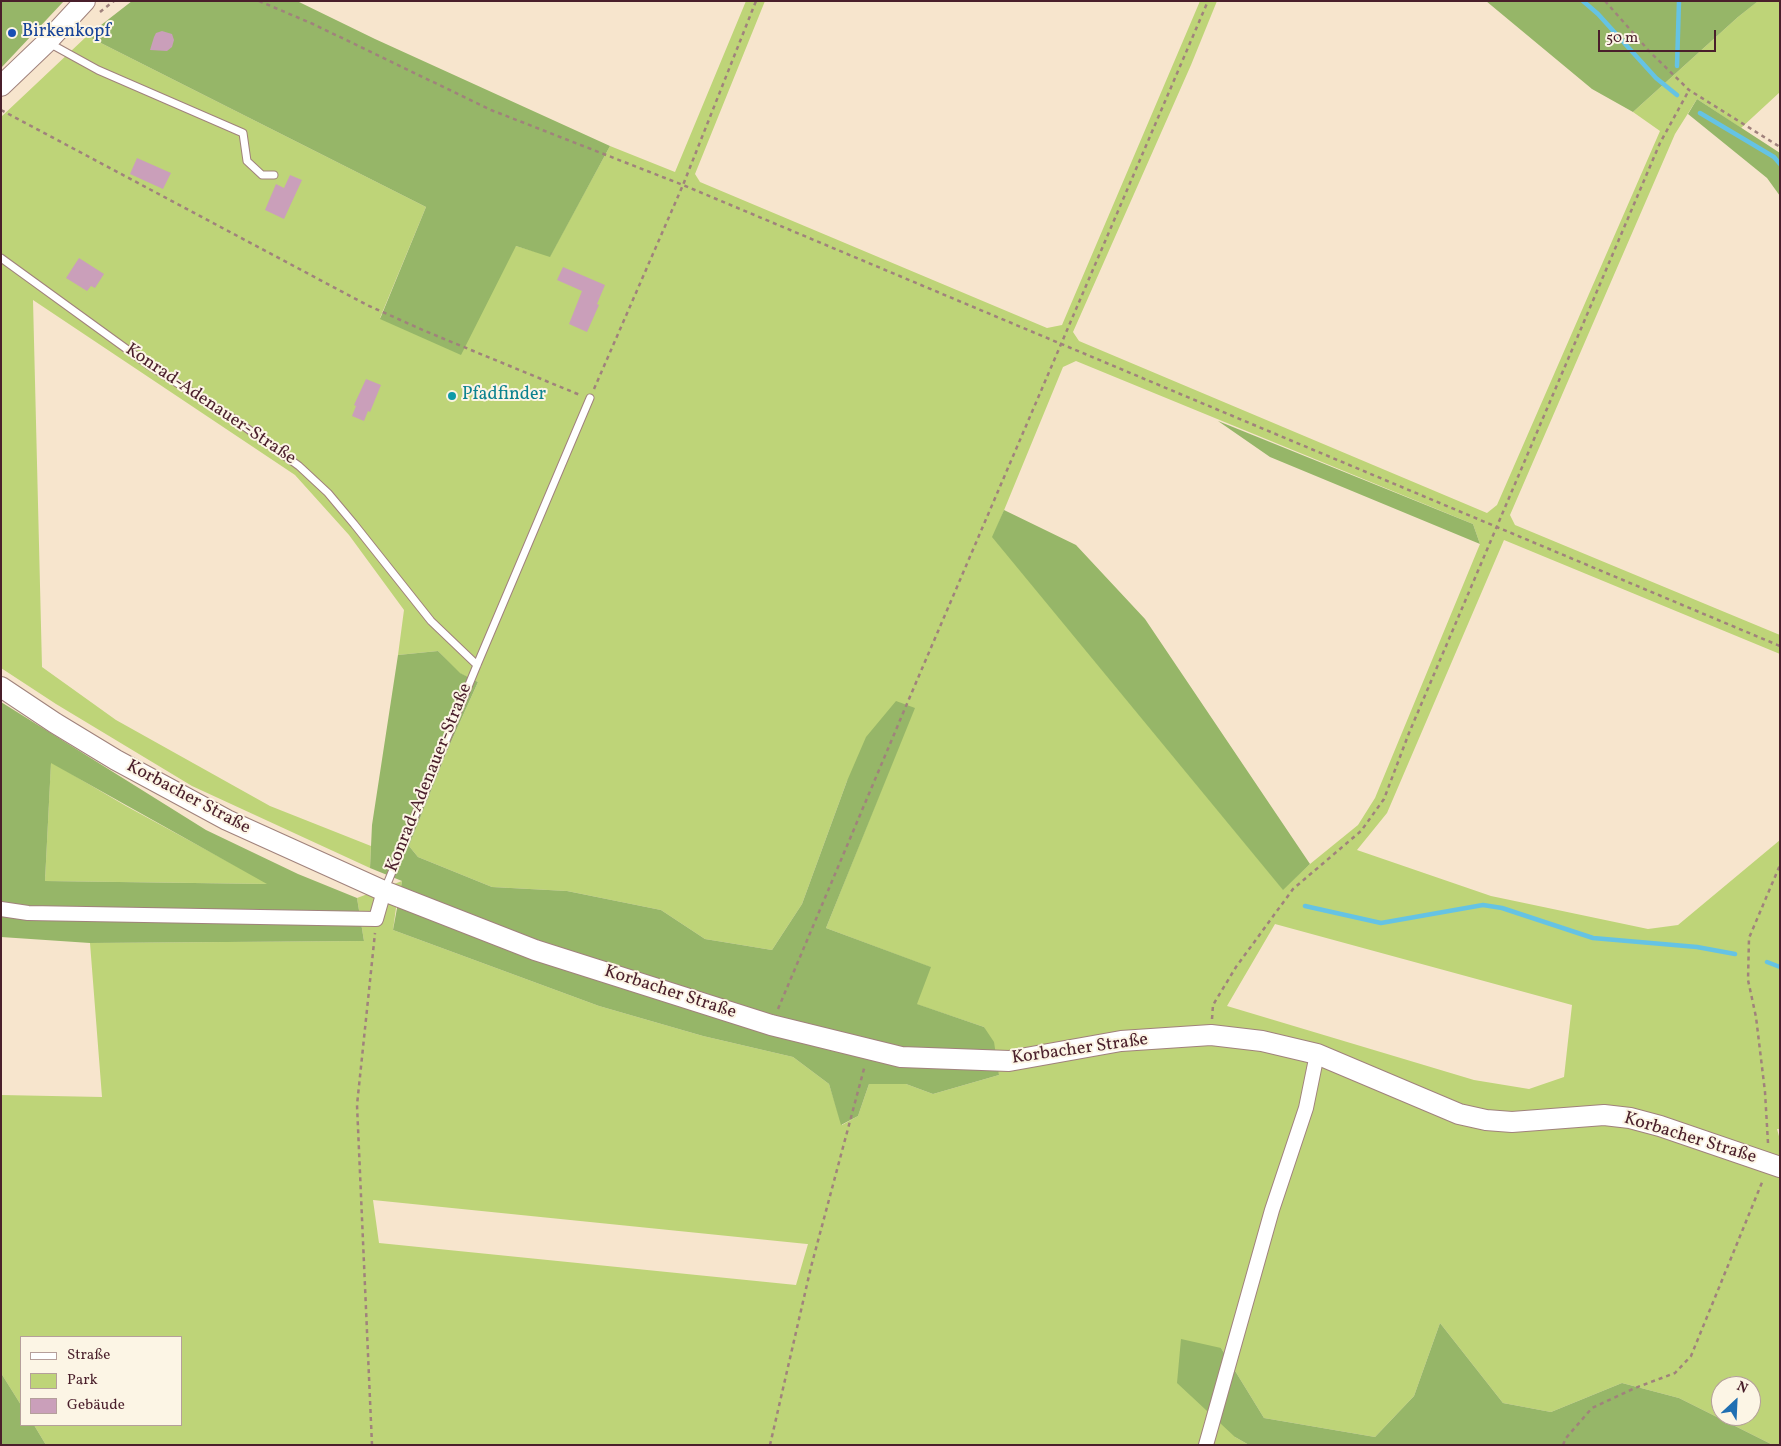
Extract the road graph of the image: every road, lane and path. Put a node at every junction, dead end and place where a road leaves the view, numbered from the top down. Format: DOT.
graph roads {
  1 [pos="85,1"];
  2 [pos="259,1"];
  3 [pos="756,1"];
  4 [pos="1208,1"];
  5 [pos="1605,1"];
  6 [pos="47,42"];
  7 [pos="1,86"];
  8 [pos="1689,90"];
  9 [pos="1,110"];
  10 [pos="1780,147"];
  11 [pos="274,176"];
  12 [pos="683,185"];
  13 [pos="1,258"];
  14 [pos="1061,345"];
  15 [pos="590,398"];
  16 [pos="1498,528"];
  17 [pos="1780,646"];
  18 [pos="477,665"];
  19 [pos="1,687"];
  20 [pos="1780,865"];
  21 [pos="384,891"];
  22 [pos="1,909"];
  23 [pos="376,919"];
  24 [pos="771,1025"];
  25 [pos="1211,1035"];
  26 [pos="869,1049"];
  27 [pos="1317,1054"];
  28 [pos="1774,1166"];
  29 [pos="372,1445"];
  30 [pos="770,1445"];
  31 [pos="1206,1445"];
  32 [pos="1563,1445"];
  1 -- 6 [label="street"];
  2 -- 12 [label="path"];
  3 -- 12 [label="path"];
  4 -- 14 [label="path"];
  5 -- 8 [label="path"];
  6 -- 7 [label="street"];
  6 -- 11 [label="lane"];
  8 -- 10 [label="path"];
  8 -- 16 [label="path"];
  9 -- 15 [label="path"];
  12 -- 14 [label="path"];
  12 -- 15 [label="path"];
  13 -- 18 [label="lane, Konrad-Adenauer-Straße"];
  14 -- 16 [label="path"];
  14 -- 24 [label="path"];
  15 -- 18 [label="lane, Konrad-Adenauer-Straße"];
  16 -- 17 [label="path"];
  16 -- 25 [label="path"];
  18 -- 21 [label="lane, Konrad-Adenauer-Straße"];
  19 -- 21 [label="street, Korbacher Straße"];
  20 -- 28 [label="path"];
  21 -- 23 [label="street"];
  21 -- 24 [label="street, Korbacher Straße"];
  22 -- 23 [label="street"];
  23 -- 29 [label="path"];
  24 -- 26 [label="street, Korbacher Straße"];
  25 -- 26 [label="street, Korbacher Straße"];
  25 -- 27 [label="street, Korbacher Straße"];
  26 -- 30 [label="path"];
  27 -- 28 [label="street, Korbacher Straße"];
  27 -- 31 [label="street"];
  28 -- 32 [label="path"];
}
